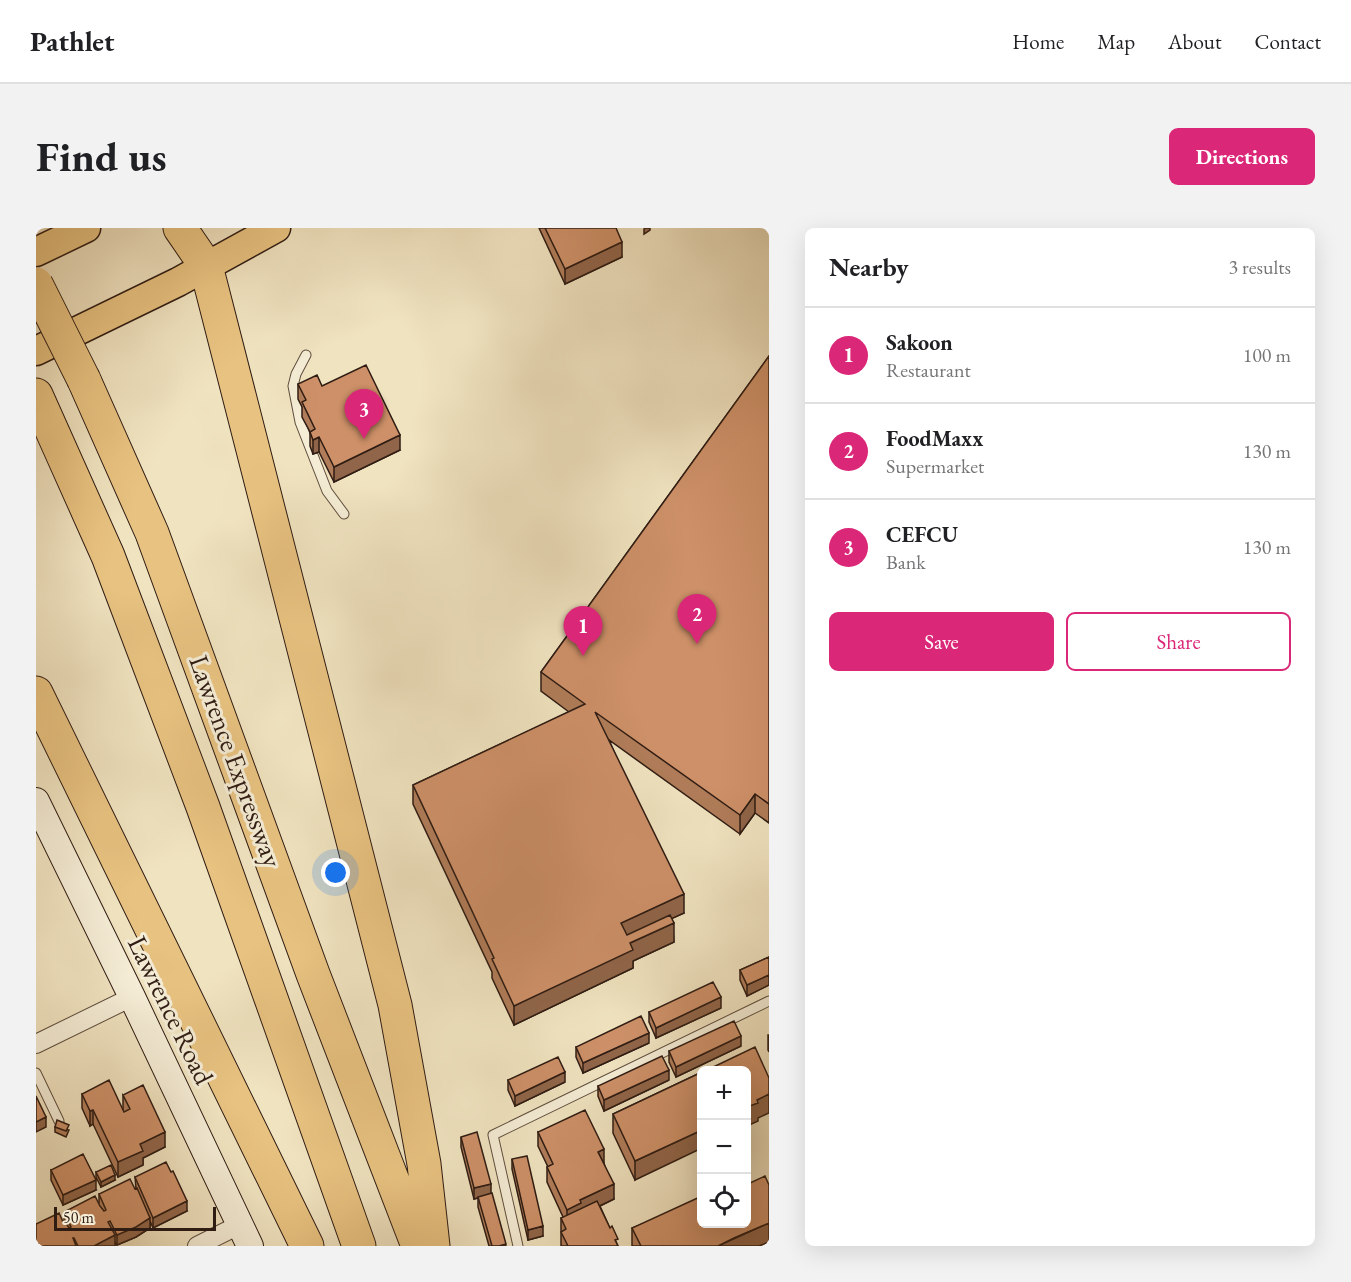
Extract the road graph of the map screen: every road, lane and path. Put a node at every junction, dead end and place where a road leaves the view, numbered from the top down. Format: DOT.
graph roads {
  1 [pos="86,228"];
  2 [pos="180,228"];
  3 [pos="276,228"];
  4 [pos="36,252"];
  5 [pos="206,266"];
  6 [pos="36,284"];
  7 [pos="36,351"];
  8 [pos="306,355"];
  9 [pos="38,399"];
  10 [pos="344,514"];
  11 [pos="36,693"];
  12 [pos="36,717"];
  13 [pos="78,776"];
  14 [pos="36,801"];
  15 [pos="132,997"];
  16 [pos="769,1001"];
  17 [pos="36,1044"];
  18 [pos="36,1073"];
  19 [pos="59,1121"];
  20 [pos="245,1236"];
  21 [pos="197,1246"];
  22 [pos="307,1246"];
  23 [pos="359,1246"];
  24 [pos="418,1246"];
  25 [pos="433,1246"];
  26 [pos="518,1246"];
  1 -- 4 [label="main road"];
  2 -- 5 [label="highway"];
  3 -- 5 [label="main road"];
  5 -- 7 [label="main road"];
  5 -- 25 [label="highway"];
  6 -- 24 [label="highway, Lawrence Expressway, bridge"];
  8 -- 10 [label="lane"];
  9 -- 23 [label="highway, Lawrence Expressway"];
  11 -- 13 [label="highway"];
  12 -- 13 [label="highway"];
  13 -- 22 [label="highway"];
  14 -- 15 [label="street, Lawrence Road"];
  15 -- 17 [label="street"];
  15 -- 20 [label="street, Lawrence Road"];
  16 -- 26 [label="lane"];
  18 -- 19 [label="lane"];
  20 -- 21 [label="street"];
}
